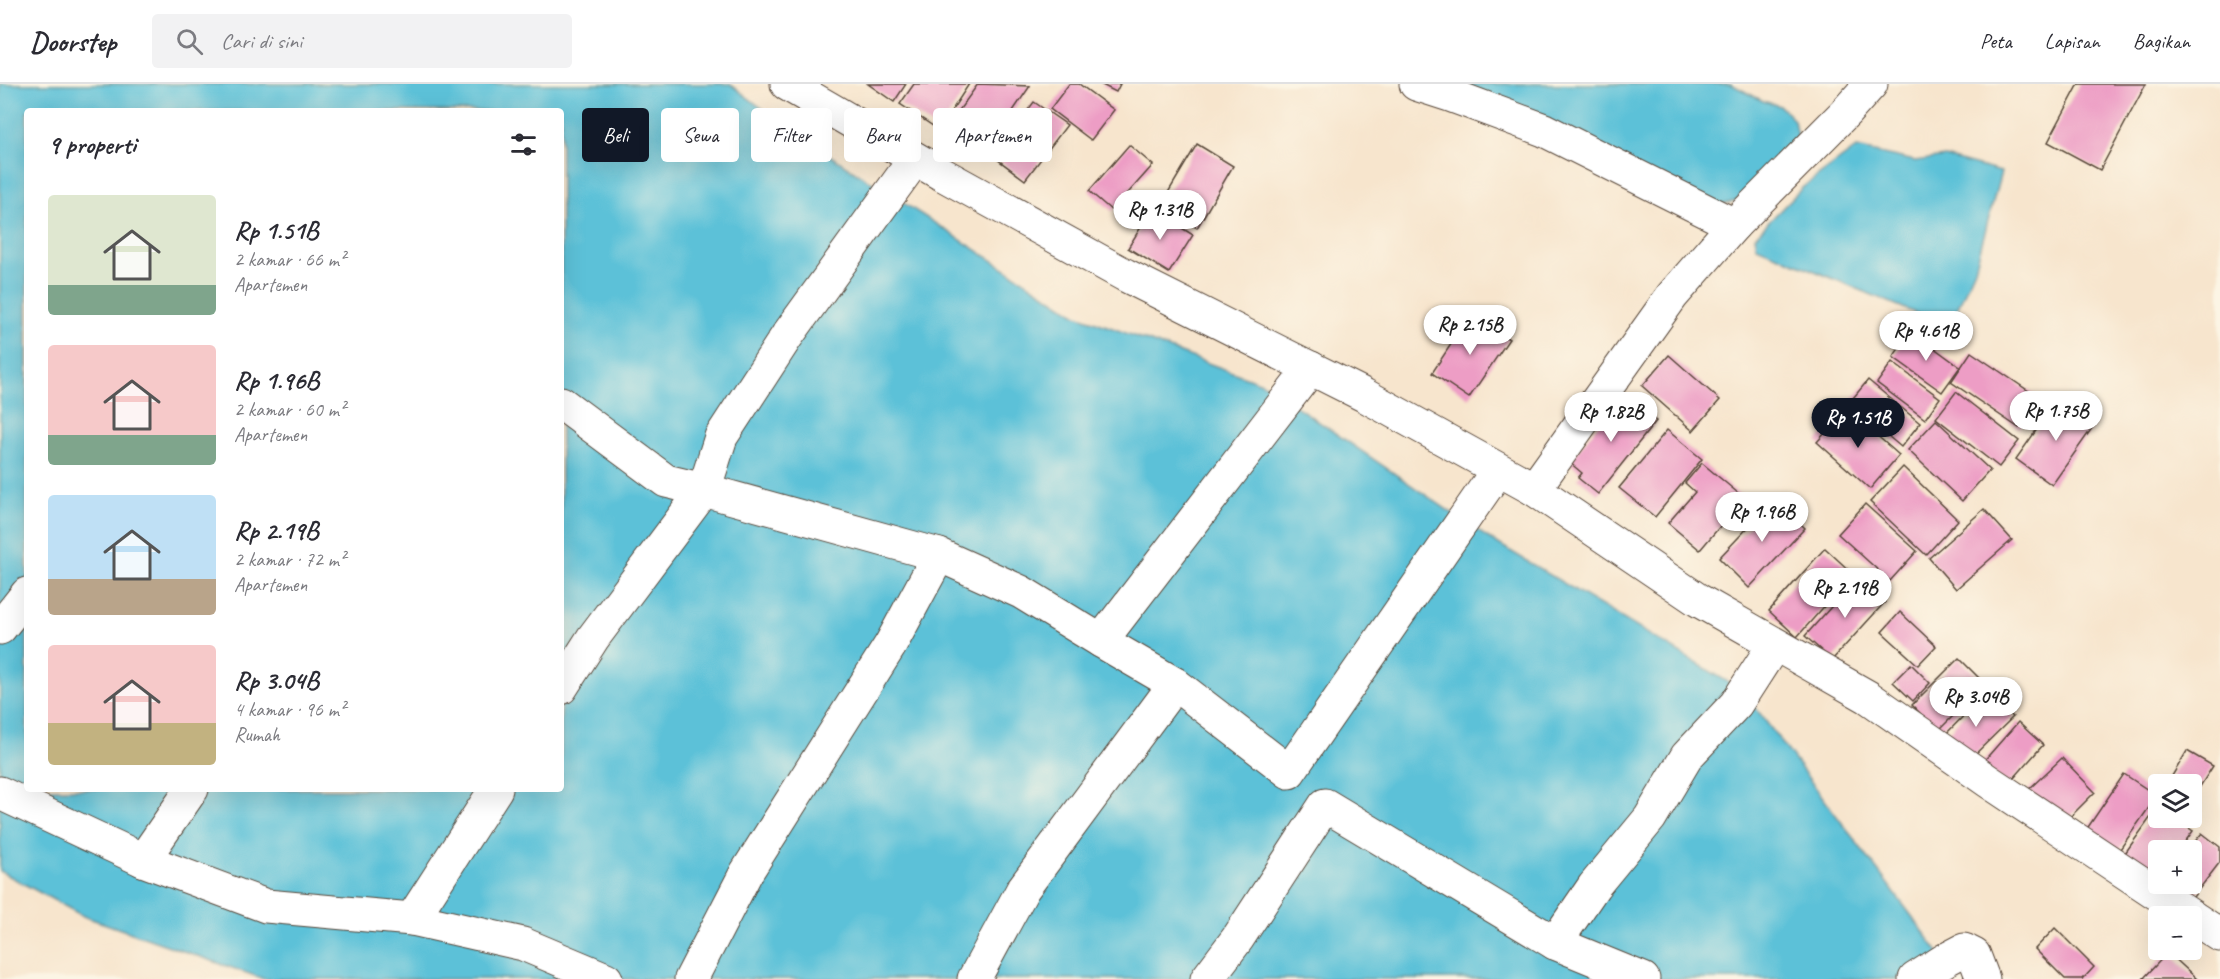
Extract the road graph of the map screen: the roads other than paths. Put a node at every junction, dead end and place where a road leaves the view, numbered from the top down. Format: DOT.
graph roads {
  1 [pos="787,84"];
  2 [pos="1416,84"];
  3 [pos="1871,84"];
  4 [pos="844,117"];
  5 [pos="913,162"];
  6 [pos="920,162"];
  7 [pos="1734,225"];
  8 [pos="1311,368"];
  9 [pos="564,405"];
  10 [pos="1498,470"];
  11 [pos="1534,489"];
  12 [pos="704,490"];
  13 [pos="939,555"];
  14 [pos="24,598"];
  15 [pos="0,628"];
  16 [pos="1101,640"];
  17 [pos="1774,645"];
  18 [pos="564,682"];
  19 [pos="1175,684"];
  20 [pos="190,792"];
  21 [pos="494,792"];
  22 [pos="0,793"];
  23 [pos="143,860"];
  24 [pos="2175,906"];
  25 [pos="412,920"];
  26 [pos="2202,924"];
  27 [pos="2220,935"];
  28 [pos="1555,943"];
  29 [pos="606,979"];
  30 [pos="691,979"];
  31 [pos="974,979"];
  32 [pos="1207,979"];
  33 [pos="1643,979"];
  34 [pos="1915,979"];
  35 [pos="1983,979"];
  1 -- 4 [label="street"];
  2 -- 7 [label="street"];
  3 -- 7 [label="street"];
  5 -- 12 [label="street"];
  6 -- 8 [label="street"];
  7 -- 11 [label="street"];
  8 -- 10 [label="street"];
  8 -- 16 [label="street"];
  9 -- 12 [label="street"];
  10 -- 11 [label="street"];
  10 -- 19 [label="street"];
  11 -- 17 [label="street"];
  12 -- 13 [label="street"];
  12 -- 18 [label="street"];
  13 -- 16 [label="street"];
  13 -- 30 [label="street"];
  14 -- 15 [label="street"];
  16 -- 19 [label="street"];
  17 -- 24 [label="street"];
  17 -- 28 [label="street"];
  19 -- 31 [label="street"];
  20 -- 23 [label="street"];
  21 -- 25 [label="street"];
  22 -- 23 [label="street"];
  23 -- 25 [label="street"];
  25 -- 29 [label="street"];
  26 -- 27 [label="street"];
  28 -- 32 [label="street"];
  28 -- 33 [label="street"];
  34 -- 35 [label="street"];
}
